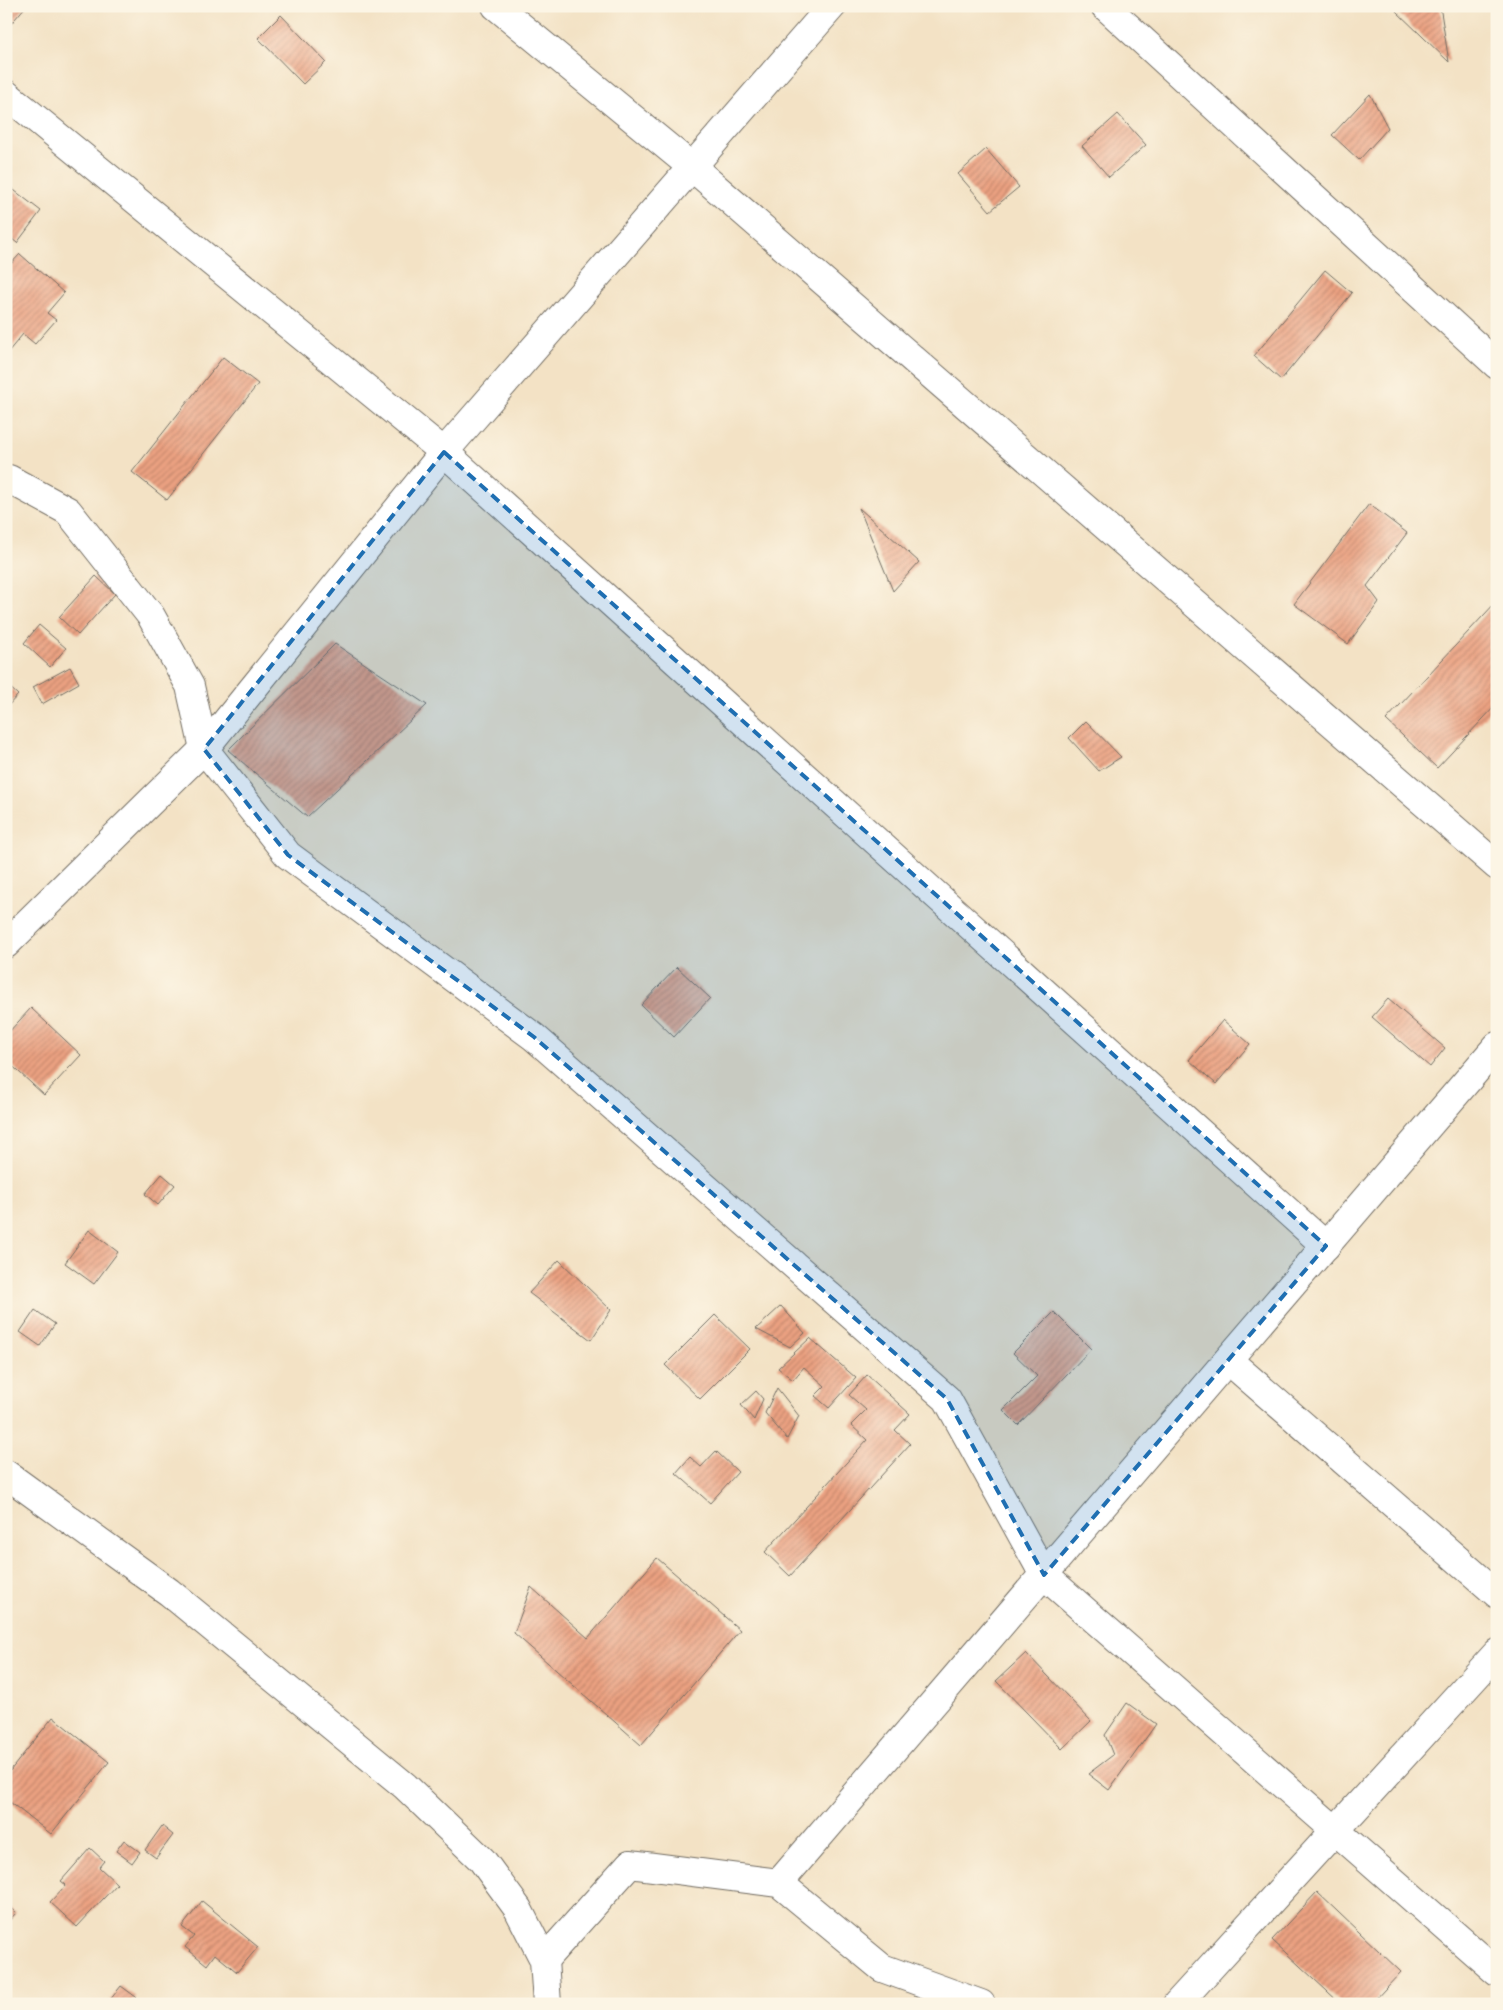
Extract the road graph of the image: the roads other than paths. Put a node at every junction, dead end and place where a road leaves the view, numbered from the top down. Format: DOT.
graph roads {
  1 [pos="496,6"];
  2 [pos="832,6"];
  3 [pos="1105,6"];
  4 [pos="6,94"];
  5 [pos="692,167"];
  6 [pos="1497,365"];
  7 [pos="444,452"];
  8 [pos="6,480"];
  9 [pos="204,749"];
  10 [pos="1497,866"];
  11 [pos="6,944"];
  12 [pos="1492,1061"];
  13 [pos="1326,1246"];
  14 [pos="1228,1360"];
  15 [pos="6,1474"];
  16 [pos="1044,1575"];
  17 [pos="1497,1594"];
  18 [pos="1497,1652"];
  19 [pos="1335,1830"];
  20 [pos="779,1883"];
  21 [pos="544,1960"];
  22 [pos="1497,1972"];
  23 [pos="547,2004"];
  24 [pos="982,2004"];
  25 [pos="1176,2004"];
  1 -- 5 [label="street"];
  2 -- 5 [label="street"];
  3 -- 6 [label="street"];
  4 -- 7 [label="street"];
  5 -- 7 [label="street"];
  5 -- 10 [label="street"];
  7 -- 9 [label="street"];
  7 -- 13 [label="street"];
  8 -- 9 [label="street"];
  9 -- 11 [label="street"];
  9 -- 16 [label="street"];
  12 -- 13 [label="street"];
  13 -- 14 [label="street"];
  14 -- 16 [label="street"];
  14 -- 17 [label="street"];
  15 -- 21 [label="street"];
  16 -- 19 [label="street"];
  16 -- 20 [label="street"];
  18 -- 19 [label="street"];
  19 -- 22 [label="street"];
  19 -- 25 [label="street"];
  20 -- 21 [label="street"];
  20 -- 24 [label="street"];
  21 -- 23 [label="street"];
}
